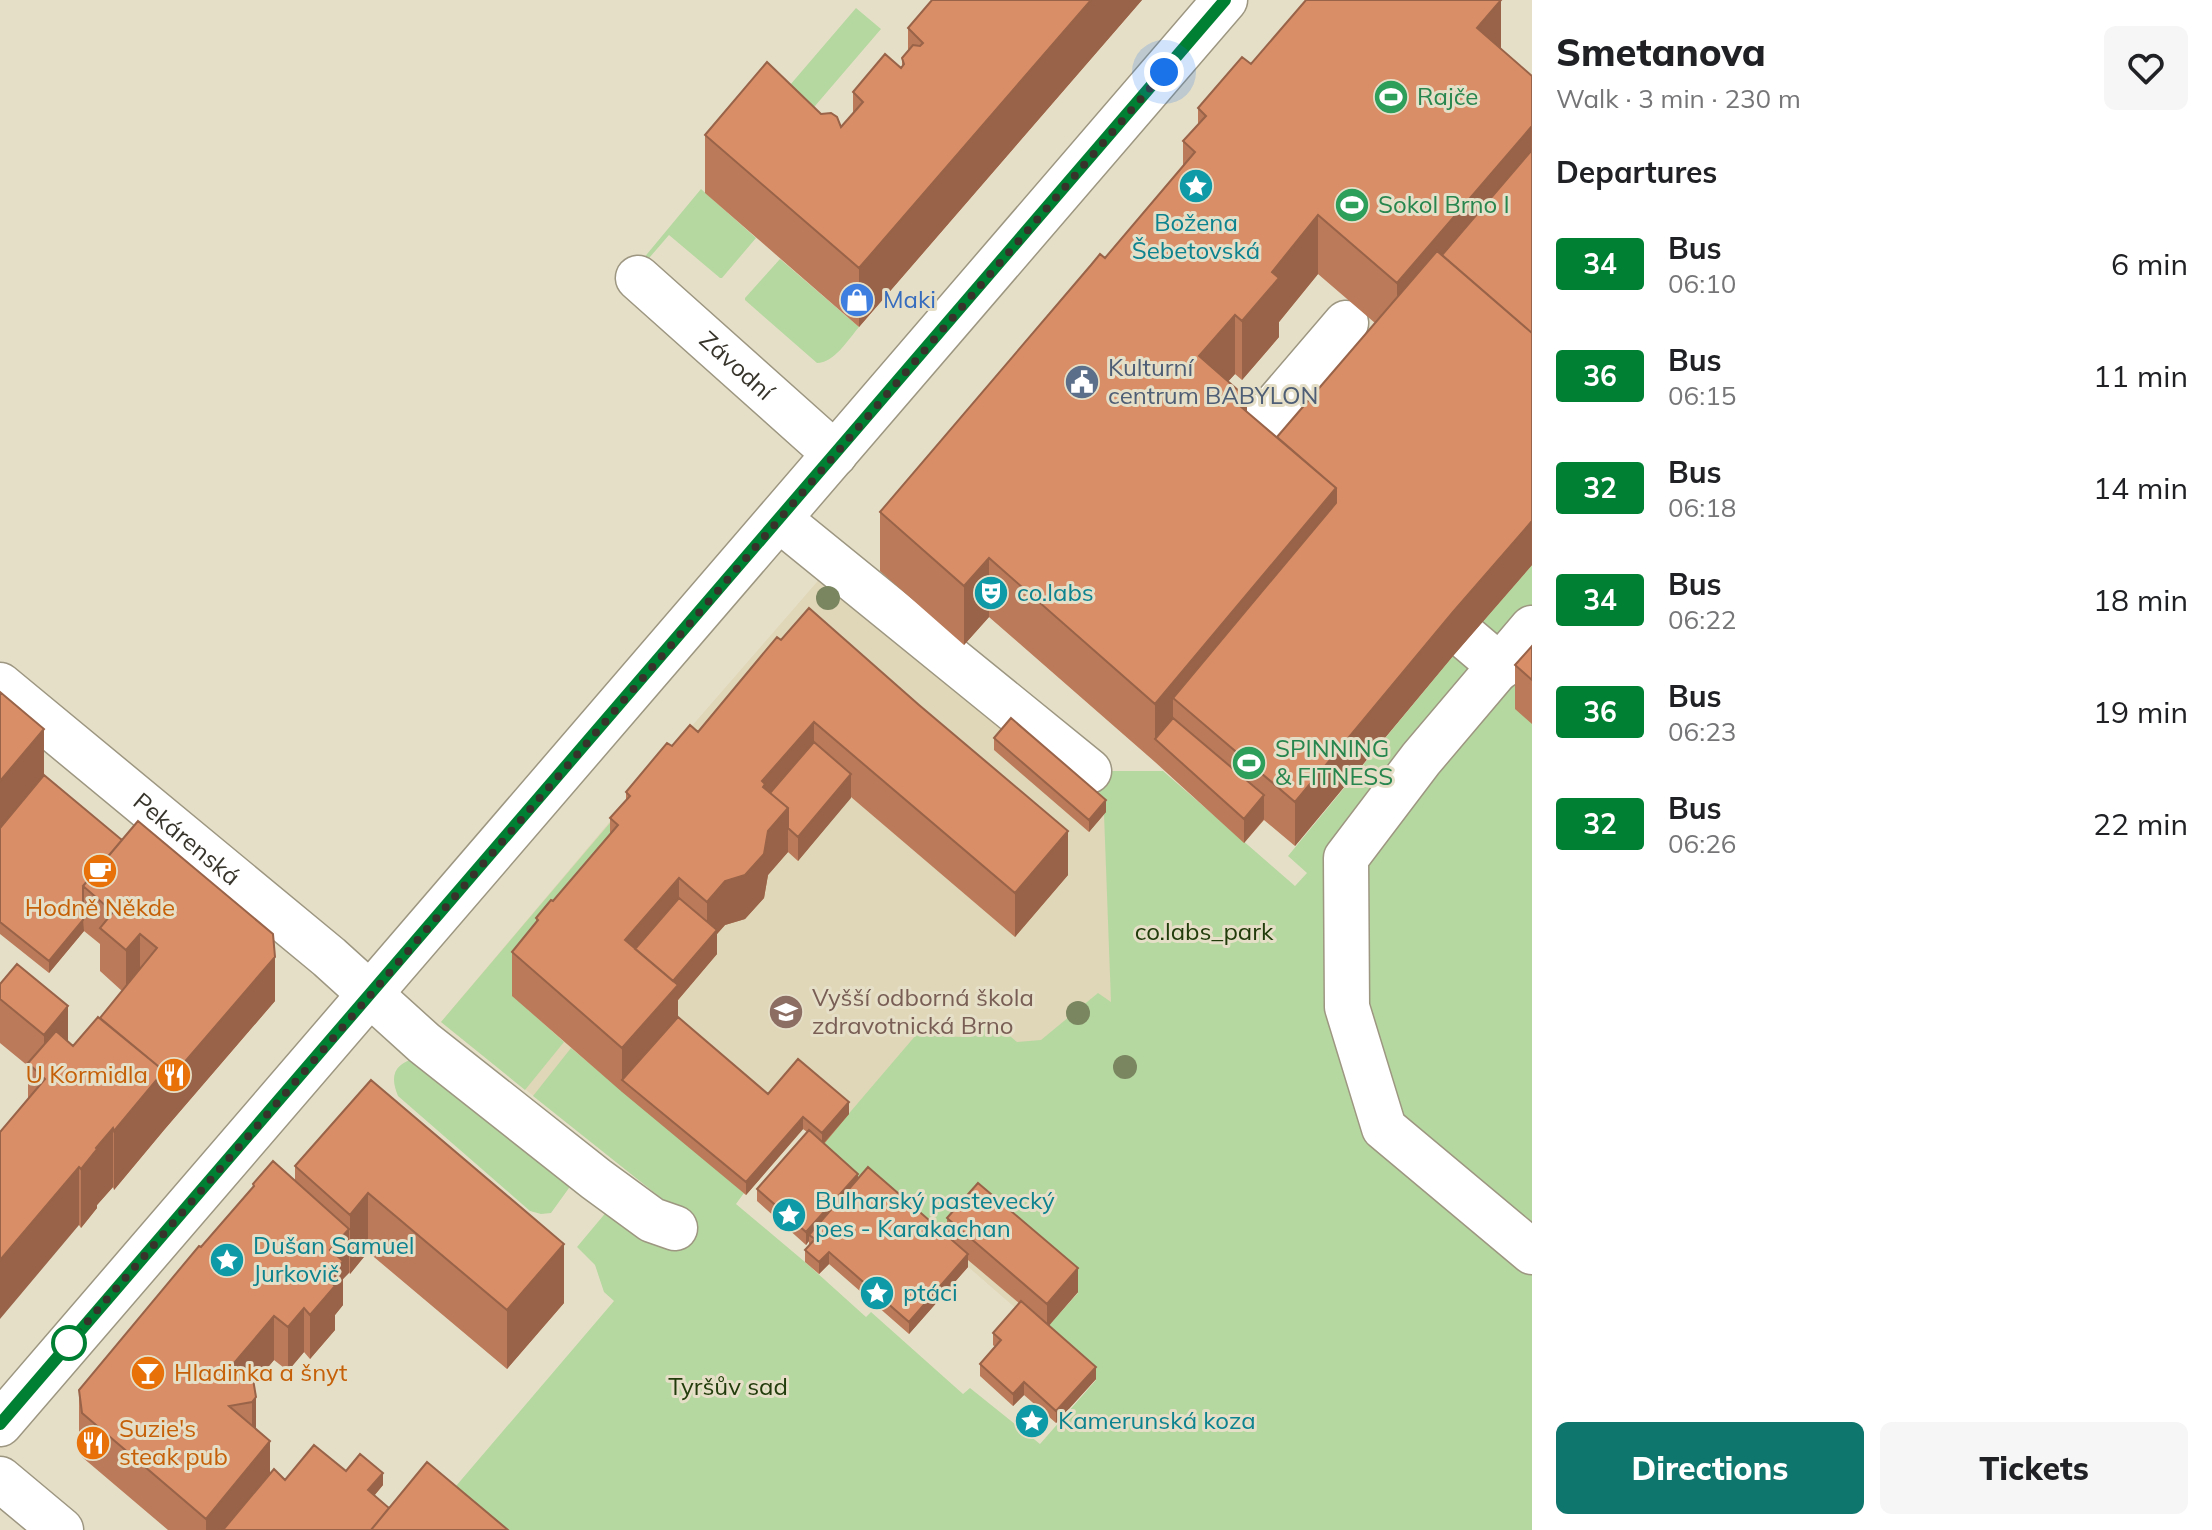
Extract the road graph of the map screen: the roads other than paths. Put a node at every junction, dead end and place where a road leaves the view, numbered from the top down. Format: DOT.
graph roads {
  1 [pos="1225,0"];
  2 [pos="638,278"];
  3 [pos="1346,323"];
  4 [pos="835,454"];
  5 [pos="1280,478"];
  6 [pos="780,520"];
  7 [pos="1532,628"];
  8 [pos="1468,639"];
  9 [pos="1501,667"];
  10 [pos="0,685"];
  11 [pos="1089,771"];
  12 [pos="371,993"];
  13 [pos="675,1228"];
  14 [pos="1532,1252"];
  15 [pos="0,1424"];
  16 [pos="0,1479"];
  17 [pos="61,1530"];
  1 -- 4 [label="street"];
  2 -- 4 [label="street, Závodní"];
  3 -- 5 [label="street"];
  4 -- 6 [label="street"];
  6 -- 11 [label="street"];
  6 -- 12 [label="street"];
  7 -- 9 [label="street"];
  8 -- 9 [label="street"];
  9 -- 14 [label="street"];
  10 -- 12 [label="street, Pekárenská"];
  12 -- 13 [label="street, Pekárenská"];
  12 -- 15 [label="street"];
  16 -- 17 [label="street"];
}
